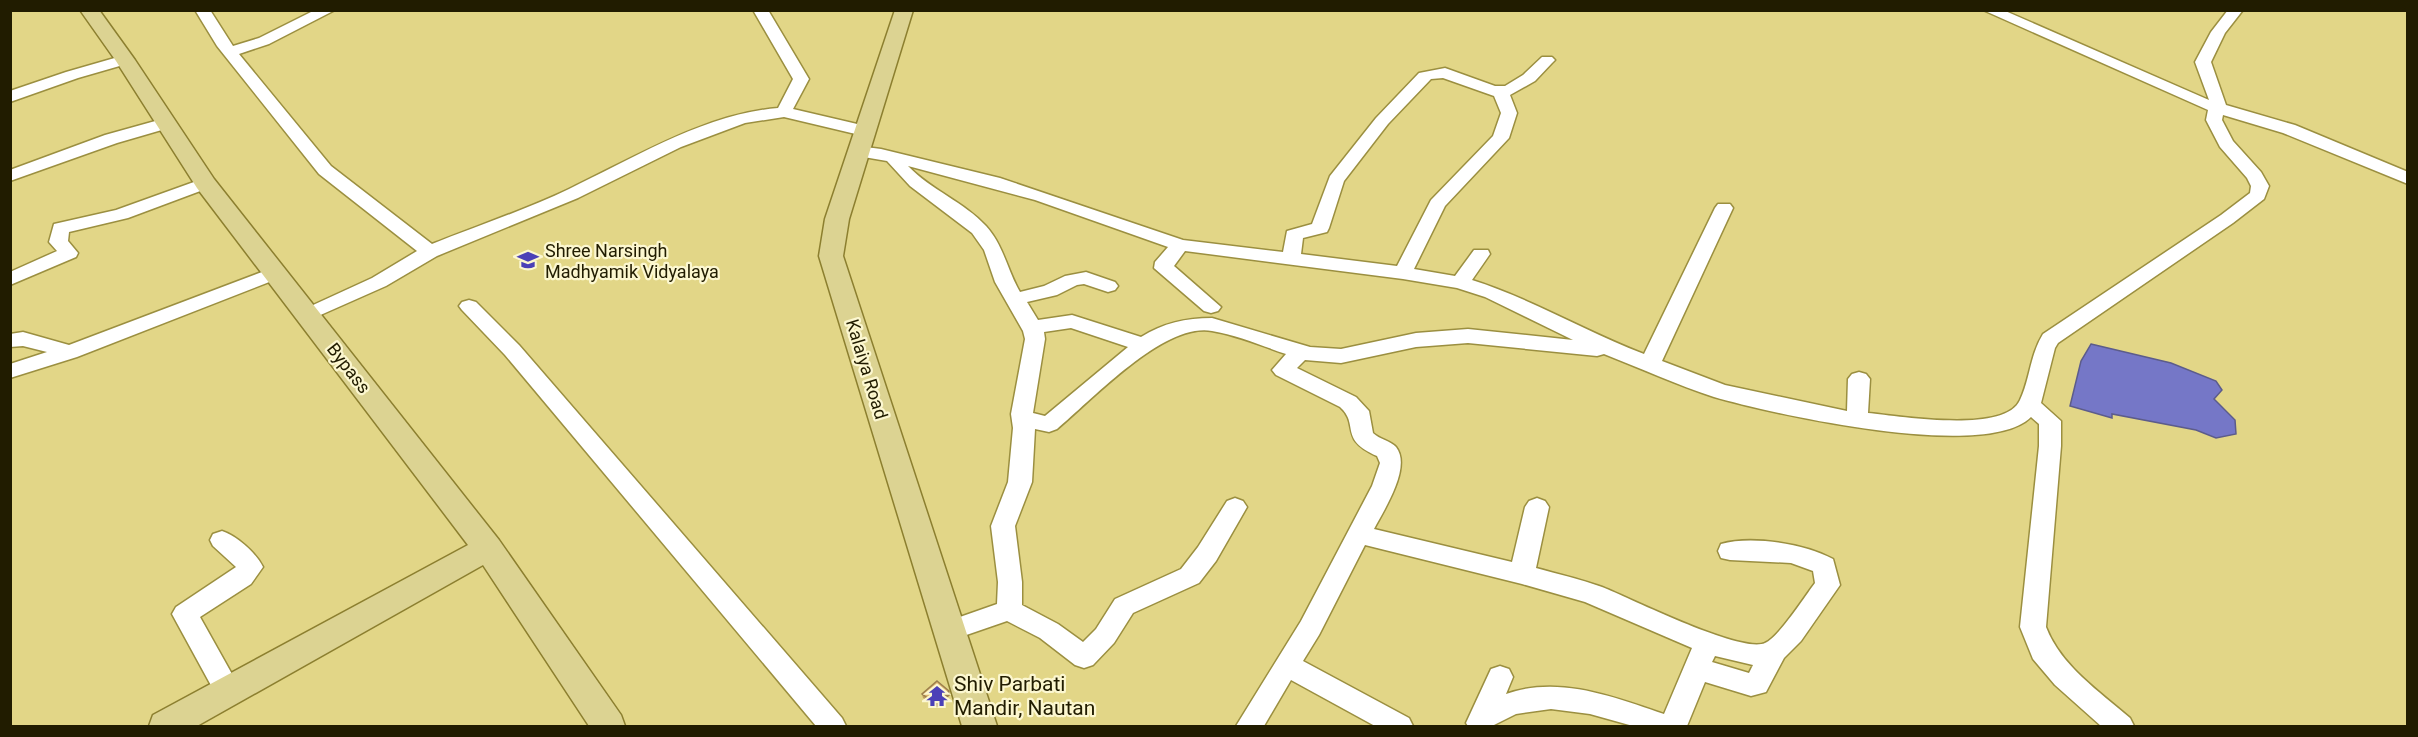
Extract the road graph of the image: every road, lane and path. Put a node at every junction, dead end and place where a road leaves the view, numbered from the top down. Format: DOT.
graph roads {
  1 [pos="89,10"];
  2 [pos="202,10"];
  3 [pos="328,10"];
  4 [pos="760,10"];
  5 [pos="904,10"];
  6 [pos="1990,10"];
  7 [pos="2236,10"];
  8 [pos="230,52"];
  9 [pos="125,60"];
  10 [pos="1547,60"];
  11 [pos="1501,92"];
  12 [pos="10,97"];
  13 [pos="2216,108"];
  14 [pos="784,112"];
  15 [pos="166,123"];
  16 [pos="861,141"];
  17 [pos="893,157"];
  18 [pos="10,177"];
  19 [pos="2408,179"];
  20 [pos="205,183"];
  21 [pos="1724,208"];
  22 [pos="1179,245"];
  23 [pos="430,252"];
  24 [pos="1481,254"];
  25 [pos="1291,260"];
  26 [pos="275,273"];
  27 [pos="1403,273"];
  28 [pos="10,279"];
  29 [pos="1460,283"];
  30 [pos="1108,286"];
  31 [pos="1016,299"];
  32 [pos="469,306"];
  33 [pos="1211,308"];
  34 [pos="308,315"];
  35 [pos="1034,327"];
  36 [pos="10,341"];
  37 [pos="1141,344"];
  38 [pos="1608,348"];
  39 [pos="70,352"];
  40 [pos="1300,352"];
  41 [pos="1650,364"];
  42 [pos="10,371"];
  43 [pos="1859,379"];
  44 [pos="2030,405"];
  45 [pos="1023,419"];
  46 [pos="1857,420"];
  47 [pos="1235,507"];
  48 [pos="1537,507"];
  49 [pos="1359,534"];
  50 [pos="222,540"];
  51 [pos="488,548"];
  52 [pos="1730,551"];
  53 [pos="1522,574"];
  54 [pos="1009,610"];
  55 [pos="949,631"];
  56 [pos="1707,643"];
  57 [pos="1774,652"];
  58 [pos="1286,665"];
  59 [pos="1696,668"];
  60 [pos="1500,677"];
  61 [pos="229,692"];
  62 [pos="1480,721"];
  63 [pos="166,726"];
  64 [pos="608,726"];
  65 [pos="832,726"];
  66 [pos="980,726"];
  67 [pos="1250,726"];
  68 [pos="1399,726"];
  69 [pos="1665,726"];
  70 [pos="1673,726"];
  71 [pos="2120,726"];
  1 -- 9 [label="main road, Bypass"];
  2 -- 8 [label="street"];
  3 -- 8 [label="street"];
  4 -- 14 [label="street"];
  5 -- 16 [label="main road, Kalaiya Road"];
  6 -- 13 [label="street"];
  7 -- 13 [label="street"];
  8 -- 23 [label="street"];
  9 -- 12 [label="street"];
  9 -- 15 [label="main road, Bypass"];
  10 -- 11 [label="street"];
  11 -- 25 [label="street"];
  11 -- 27 [label="street"];
  13 -- 19 [label="street"];
  13 -- 44 [label="street"];
  14 -- 16 [label="street"];
  14 -- 23 [label="street"];
  15 -- 18 [label="street"];
  15 -- 20 [label="main road, Bypass"];
  16 -- 17 [label="street"];
  16 -- 55 [label="main road, Kalaiya Road"];
  17 -- 22 [label="street"];
  17 -- 31 [label="street"];
  20 -- 26 [label="main road, Bypass"];
  20 -- 28 [label="street"];
  21 -- 41 [label="street"];
  22 -- 25 [label="street"];
  22 -- 33 [label="street"];
  23 -- 34 [label="street"];
  24 -- 29 [label="street"];
  25 -- 27 [label="street"];
  26 -- 34 [label="main road, Bypass"];
  26 -- 39 [label="street"];
  27 -- 29 [label="street"];
  29 -- 38 [label="street"];
  30 -- 31 [label="street"];
  31 -- 35 [label="street"];
  32 -- 65 [label="street"];
  34 -- 51 [label="main road, Bypass"];
  35 -- 37 [label="street"];
  35 -- 45 [label="street"];
  36 -- 39 [label="street"];
  37 -- 40 [label="street"];
  37 -- 45 [label="street"];
  38 -- 40 [label="street"];
  38 -- 41 [label="street"];
  39 -- 42 [label="street"];
  40 -- 49 [label="street"];
  41 -- 46 [label="street"];
  43 -- 46 [label="street"];
  44 -- 46 [label="street"];
  44 -- 71 [label="street"];
  45 -- 54 [label="street"];
  47 -- 54 [label="street"];
  48 -- 53 [label="street"];
  49 -- 53 [label="street"];
  49 -- 58 [label="street"];
  50 -- 61 [label="street"];
  51 -- 61 [label="main road"];
  51 -- 64 [label="main road, Bypass"];
  52 -- 57 [label="street"];
  53 -- 56 [label="street"];
  54 -- 55 [label="street"];
  55 -- 66 [label="main road, Kalaiya Road"];
  56 -- 57 [label="street"];
  56 -- 59 [label="street"];
  57 -- 59 [label="street"];
  58 -- 67 [label="street"];
  58 -- 68 [label="street"];
  59 -- 70 [label="street"];
  60 -- 62 [label="street"];
  61 -- 63 [label="main road"];
  62 -- 69 [label="street"];
}
